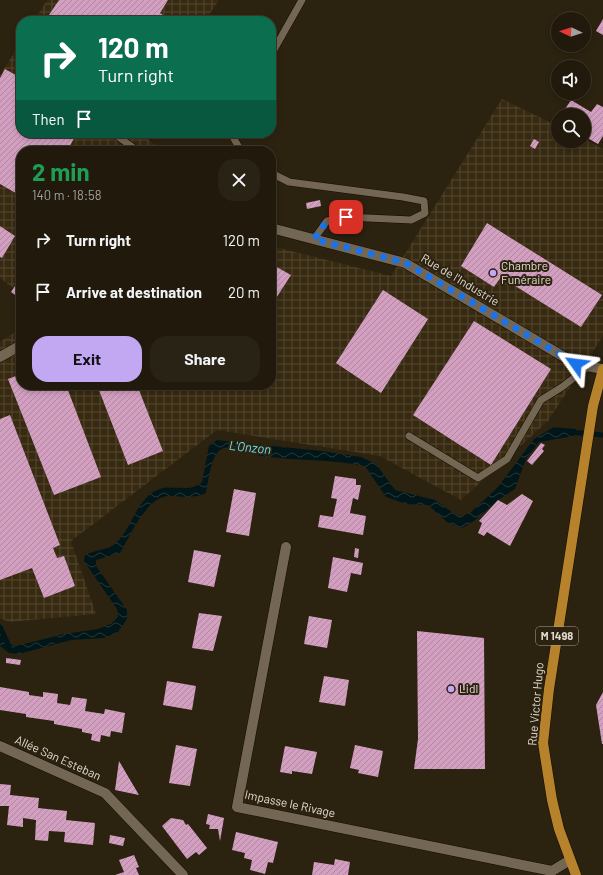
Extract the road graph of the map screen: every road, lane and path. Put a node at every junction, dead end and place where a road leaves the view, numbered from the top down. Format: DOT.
graph roads {
  1 [pos="302,0"];
  2 [pos="276,46"];
  3 [pos="120,138"];
  4 [pos="131,146"];
  5 [pos="276,176"];
  6 [pos="276,229"];
  7 [pos="314,239"];
  8 [pos="16,348"];
  9 [pos="0,357"];
  10 [pos="588,367"];
  11 [pos="603,369"];
  12 [pos="409,436"];
  13 [pos="286,546"];
  14 [pos="0,746"];
  15 [pos="570,860"];
  16 [pos="183,875"];
  17 [pos="576,875"];
  1 -- 2 [label="lane"];
  3 -- 4 [label="lane"];
  5 -- 7 [label="lane"];
  6 -- 7 [label="street, Rue de l'Industrie"];
  7 -- 10 [label="street, Rue de l'Industrie"];
  8 -- 9 [label="street"];
  10 -- 11 [label="street, Rue de l'Industrie"];
  10 -- 12 [label="lane"];
  11 -- 15 [label="main road, Rue Victor Hugo / M 1498"];
  13 -- 15 [label="street, Impasse le Rivage"];
  14 -- 16 [label="street, Allée San Esteban"];
  15 -- 17 [label="main road, Rue Victor Hugo / M 1498"];
}
